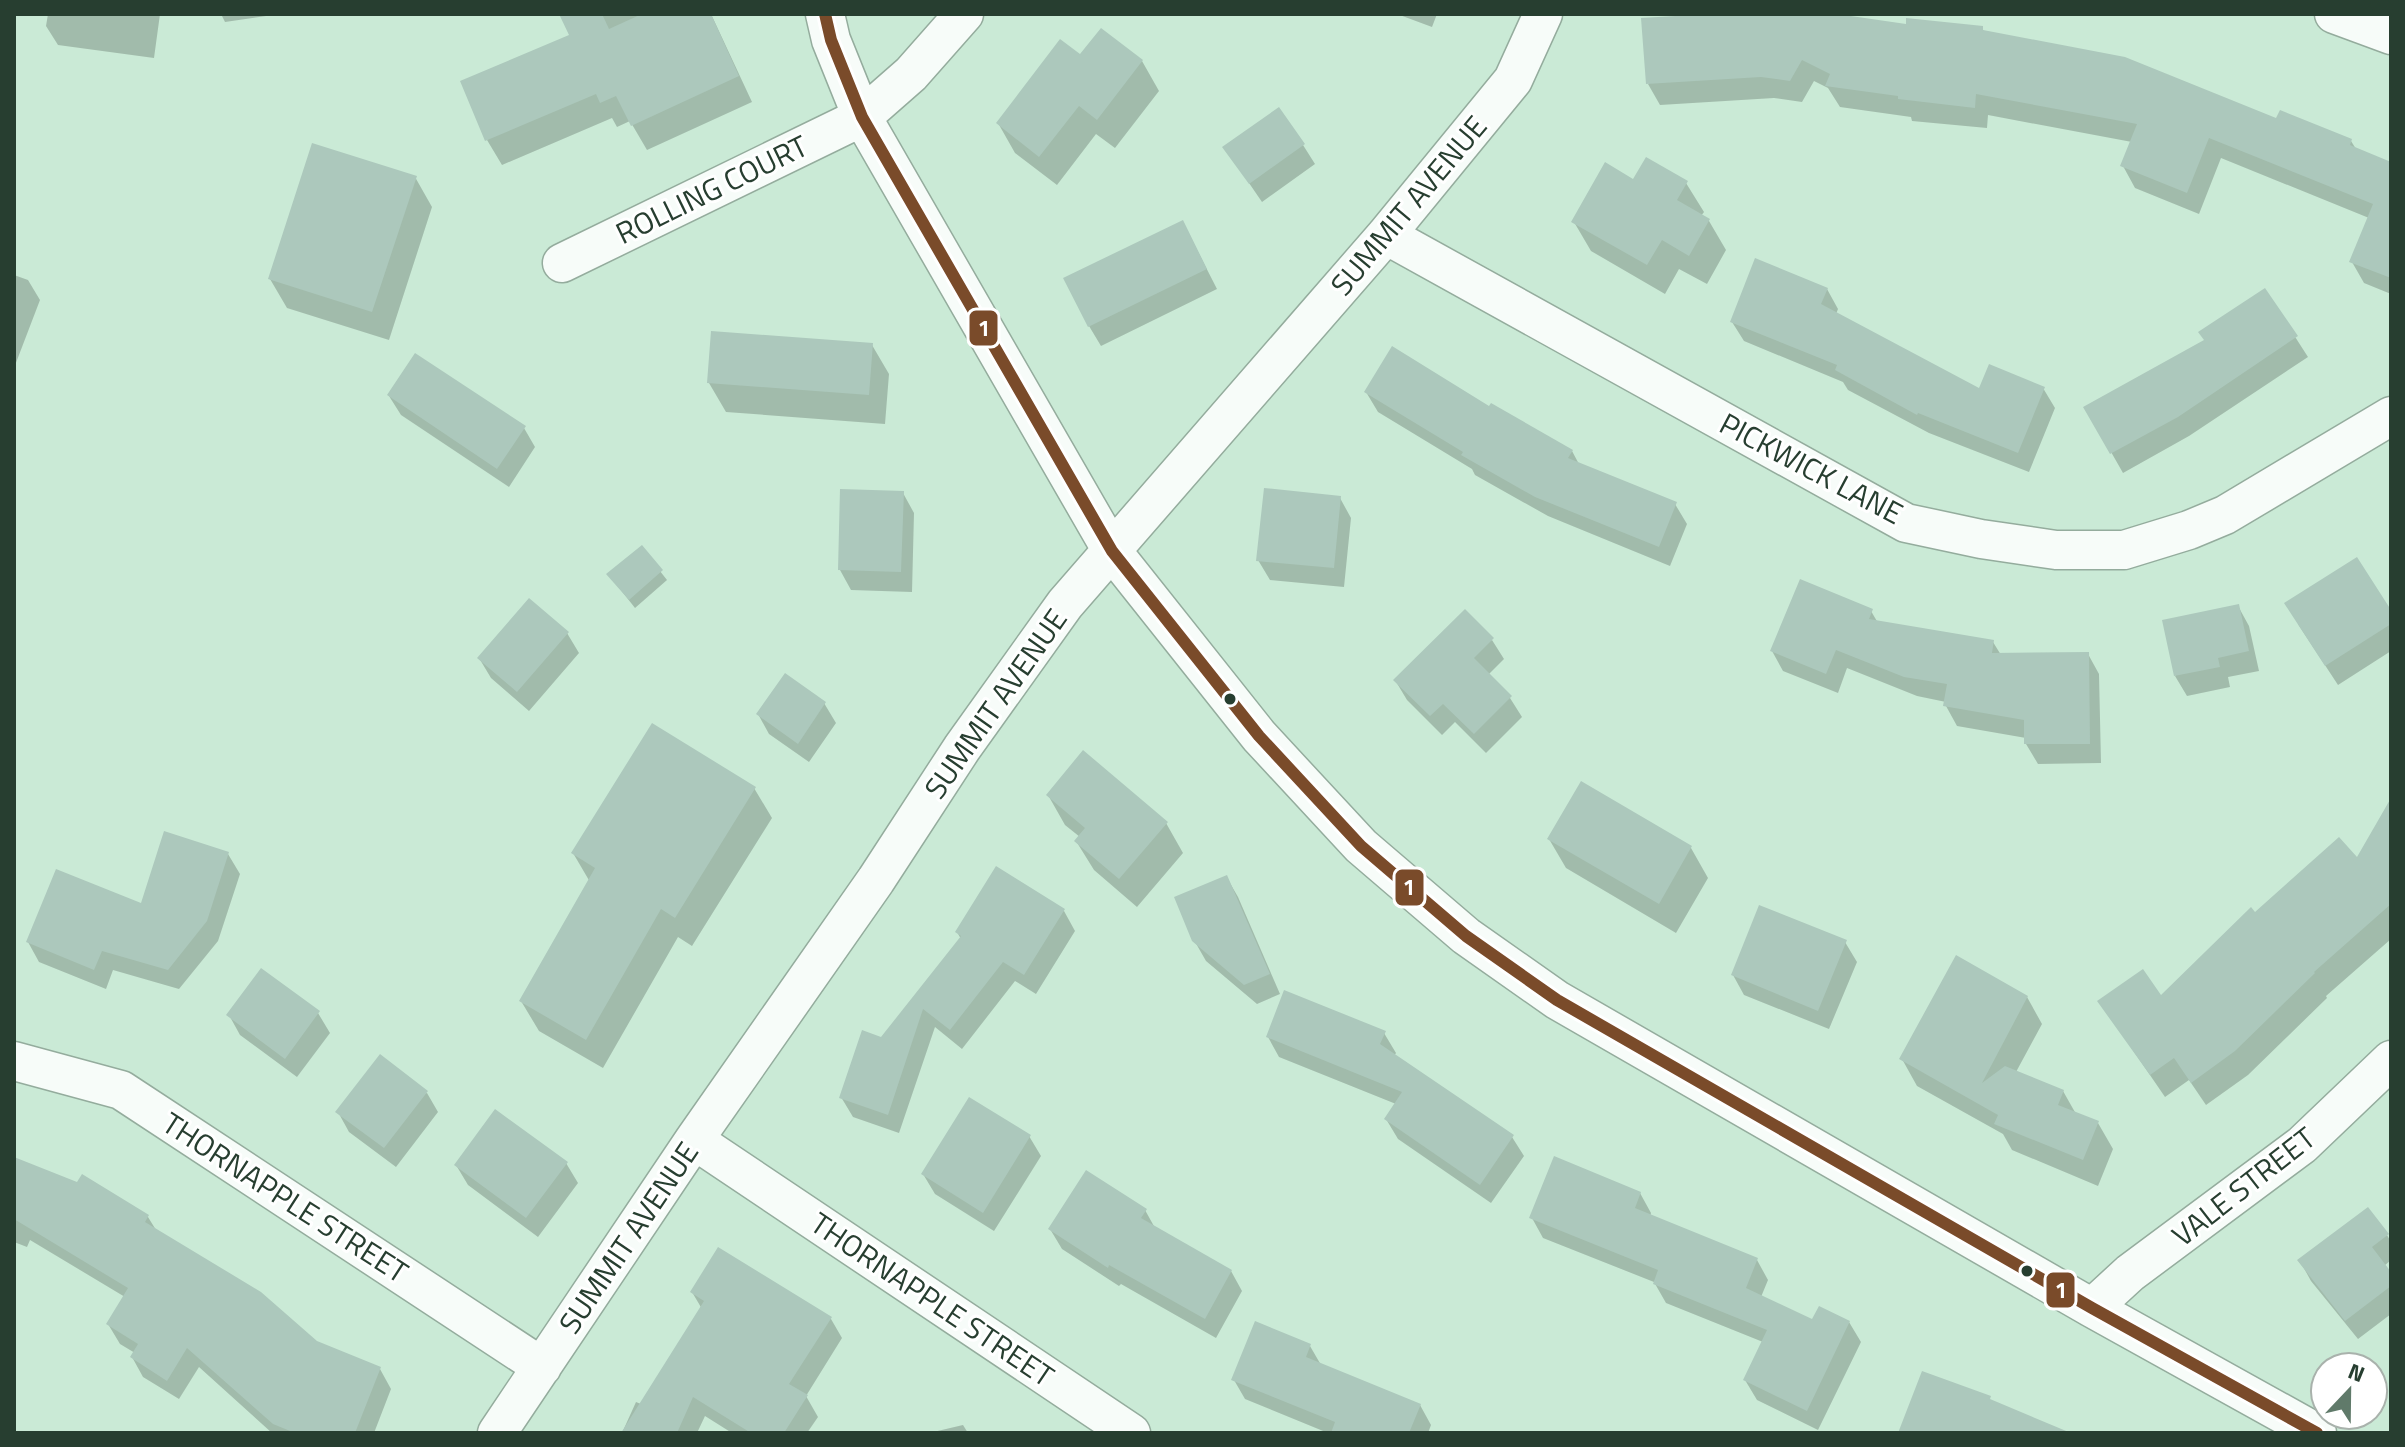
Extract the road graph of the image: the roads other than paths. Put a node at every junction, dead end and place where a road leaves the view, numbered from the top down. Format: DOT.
graph roads {
  1 [pos="825,14"];
  2 [pos="964,14"];
  3 [pos="1543,14"];
  4 [pos="2334,14"];
  5 [pos="2391,35"];
  6 [pos="862,117"];
  7 [pos="1386,235"];
  8 [pos="562,263"];
  9 [pos="2391,416"];
  10 [pos="1112,551"];
  11 [pos="2391,1060"];
  12 [pos="14,1061"];
  13 [pos="694,1140"];
  14 [pos="2092,1308"];
  15 [pos="542,1367"];
  16 [pos="497,1433"];
  17 [pos="1131,1433"];
  18 [pos="2317,1433"];
  1 -- 6 [label="street"];
  2 -- 6 [label="street, ROLLING COURT"];
  3 -- 7 [label="street, SUMMIT AVENUE"];
  4 -- 5 [label="street"];
  6 -- 8 [label="street, ROLLING COURT"];
  6 -- 10 [label="street"];
  7 -- 9 [label="street, PICKWICK LANE"];
  7 -- 10 [label="street, SUMMIT AVENUE"];
  10 -- 13 [label="street, SUMMIT AVENUE"];
  10 -- 14 [label="street"];
  11 -- 14 [label="street, VALE STREET"];
  12 -- 15 [label="street, THORNAPPLE STREET"];
  13 -- 15 [label="street, SUMMIT AVENUE"];
  13 -- 17 [label="street, THORNAPPLE STREET"];
  14 -- 18 [label="street"];
  15 -- 16 [label="street, SUMMIT AVENUE"];
}
